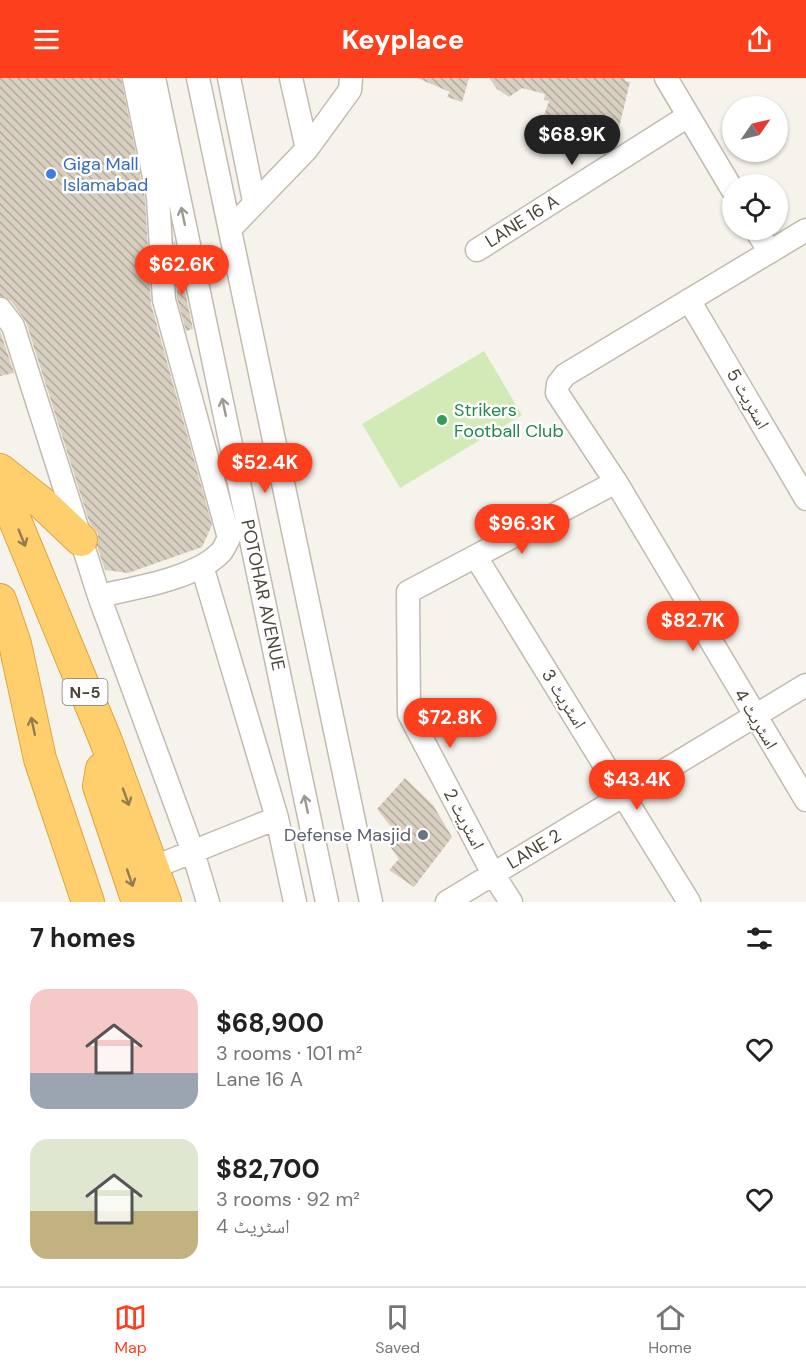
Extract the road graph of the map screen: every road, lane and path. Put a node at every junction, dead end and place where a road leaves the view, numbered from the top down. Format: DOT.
graph roads {
  1 [pos="134,78"];
  2 [pos="153,78"];
  3 [pos="198,78"];
  4 [pos="229,78"];
  5 [pos="291,78"];
  6 [pos="351,78"];
  7 [pos="666,78"];
  8 [pos="688,116"];
  9 [pos="307,149"];
  10 [pos="723,174"];
  11 [pos="254,201"];
  12 [pos="230,229"];
  13 [pos="806,230"];
  14 [pos="762,240"];
  15 [pos="477,250"];
  16 [pos="770,252"];
  17 [pos="689,300"];
  18 [pos="0,309"];
  19 [pos="0,470"];
  20 [pos="616,482"];
  21 [pos="0,483"];
  22 [pos="806,499"];
  23 [pos="81,540"];
  24 [pos="476,557"];
  25 [pos="202,566"];
  26 [pos="99,596"];
  27 [pos="0,600"];
  28 [pos="806,685"];
  29 [pos="754,716"];
  30 [pos="106,741"];
  31 [pos="40,759"];
  32 [pos="623,795"];
  33 [pos="806,800"];
  34 [pos="277,818"];
  35 [pos="193,852"];
  36 [pos="152,868"];
  37 [pos="493,874"];
  38 [pos="88,902"];
  39 [pos="109,902"];
  40 [pos="138,902"];
  41 [pos="165,902"];
  42 [pos="208,902"];
  43 [pos="295,902"];
  44 [pos="327,902"];
  45 [pos="371,902"];
  46 [pos="447,902"];
  47 [pos="511,902"];
  48 [pos="689,902"];
  1 -- 25 [label="street"];
  44 -- 2 [label="street, POTOHAR AVENUE, one-way"];
  3 -- 12 [label="street"];
  4 -- 11 [label="street"];
  5 -- 9 [label="street"];
  6 -- 9 [label="street"];
  7 -- 8 [label="street"];
  8 -- 10 [label="street"];
  8 -- 15 [label="street, LANE 16 A"];
  9 -- 11 [label="street"];
  11 -- 12 [label="street"];
  12 -- 45 [label="street"];
  13 -- 16 [label="street"];
  14 -- 16 [label="street"];
  16 -- 17 [label="street"];
  17 -- 20 [label="street, اسٹریٹ 4"];
  17 -- 22 [label="street, اسٹریٹ 5"];
  18 -- 23 [label="street"];
  19 -- 23 [label="highway"];
  20 -- 24 [label="street"];
  20 -- 29 [label="street, اسٹریٹ 4"];
  21 -- 30 [label="highway, N-5, one-way"];
  23 -- 26 [label="street"];
  24 -- 32 [label="street, اسٹریٹ 3"];
  24 -- 37 [label="street, اسٹریٹ 2"];
  25 -- 26 [label="street"];
  25 -- 34 [label="street"];
  26 -- 35 [label="street"];
  31 -- 27 [label="highway, one-way"];
  28 -- 29 [label="street, LANE 2"];
  29 -- 32 [label="street, LANE 2"];
  29 -- 33 [label="street, اسٹریٹ 4"];
  30 -- 36 [label="highway, N-5, one-way"];
  30 -- 40 [label="highway, one-way"];
  31 -- 38 [label="highway"];
  31 -- 39 [label="highway"];
  32 -- 37 [label="street, LANE 2"];
  32 -- 48 [label="street, اسٹریٹ 3"];
  34 -- 35 [label="street"];
  34 -- 43 [label="street"];
  35 -- 36 [label="street"];
  35 -- 42 [label="street"];
  36 -- 41 [label="highway, N-5"];
  37 -- 46 [label="street, LANE 2"];
  37 -- 47 [label="street, اسٹریٹ 2"];
}
